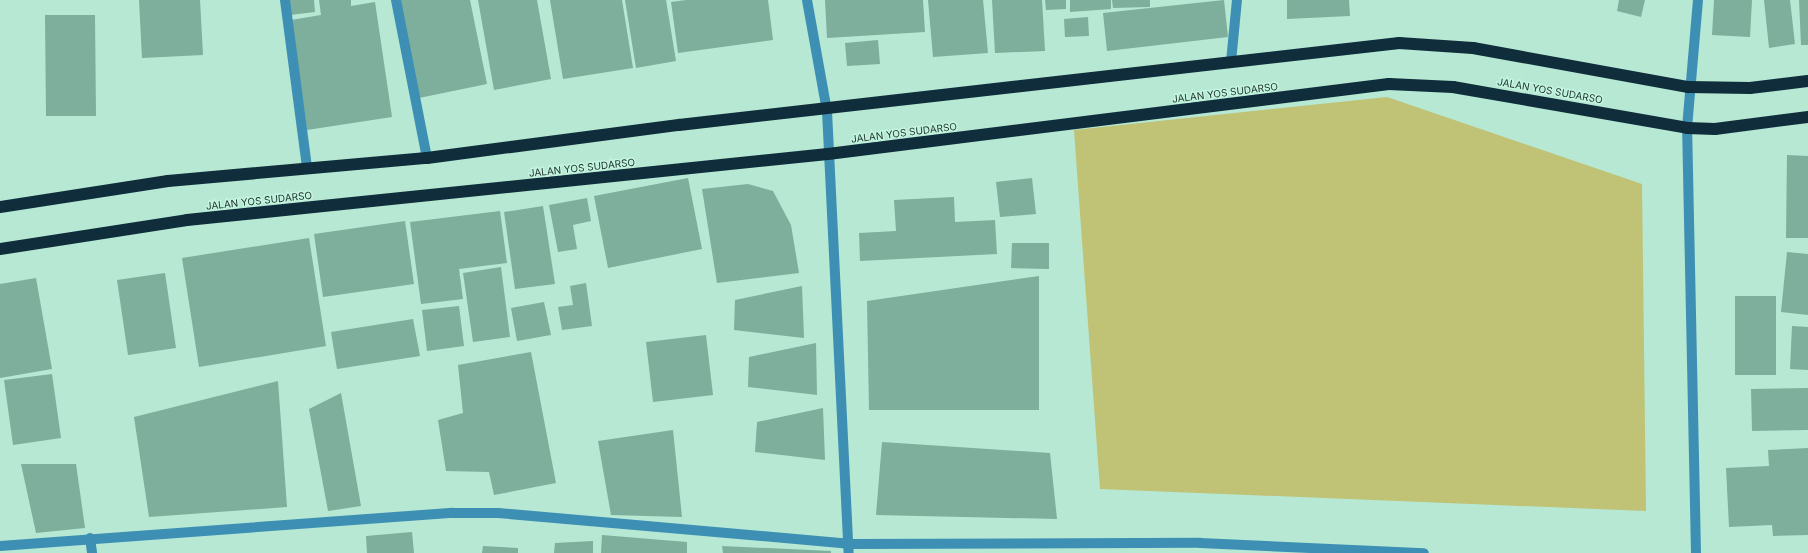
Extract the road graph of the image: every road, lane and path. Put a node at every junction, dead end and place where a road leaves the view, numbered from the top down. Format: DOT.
graph roads {
  1 [pos="285,0"];
  2 [pos="396,0"];
  3 [pos="807,0"];
  4 [pos="1237,0"];
  5 [pos="1698,0"];
  6 [pos="1230,62"];
  7 [pos="1808,81"];
  8 [pos="1688,87"];
  9 [pos="827,111"];
  10 [pos="1808,117"];
  11 [pos="1687,128"];
  12 [pos="828,154"];
  13 [pos="427,158"];
  14 [pos="307,168"];
  15 [pos="0,207"];
  16 [pos="0,249"];
  17 [pos="90,538"];
  18 [pos="0,546"];
  19 [pos="849,548"];
  20 [pos="92,553"];
  21 [pos="1424,553"];
  22 [pos="1696,553"];
  1 -- 14 [label="street"];
  2 -- 13 [label="street"];
  3 -- 9 [label="street"];
  4 -- 6 [label="street"];
  5 -- 8 [label="street"];
  6 -- 8 [label="highway"];
  6 -- 9 [label="highway"];
  7 -- 8 [label="highway"];
  8 -- 11 [label="street"];
  9 -- 12 [label="street"];
  9 -- 13 [label="highway"];
  10 -- 11 [label="highway, JALAN YOS SUDARSO"];
  11 -- 12 [label="highway, JALAN YOS SUDARSO"];
  11 -- 22 [label="street"];
  12 -- 16 [label="highway, JALAN YOS SUDARSO"];
  12 -- 19 [label="street"];
  13 -- 14 [label="highway"];
  14 -- 15 [label="highway"];
  17 -- 18 [label="street"];
  17 -- 19 [label="street"];
  17 -- 20 [label="street"];
  19 -- 21 [label="street"];
}
